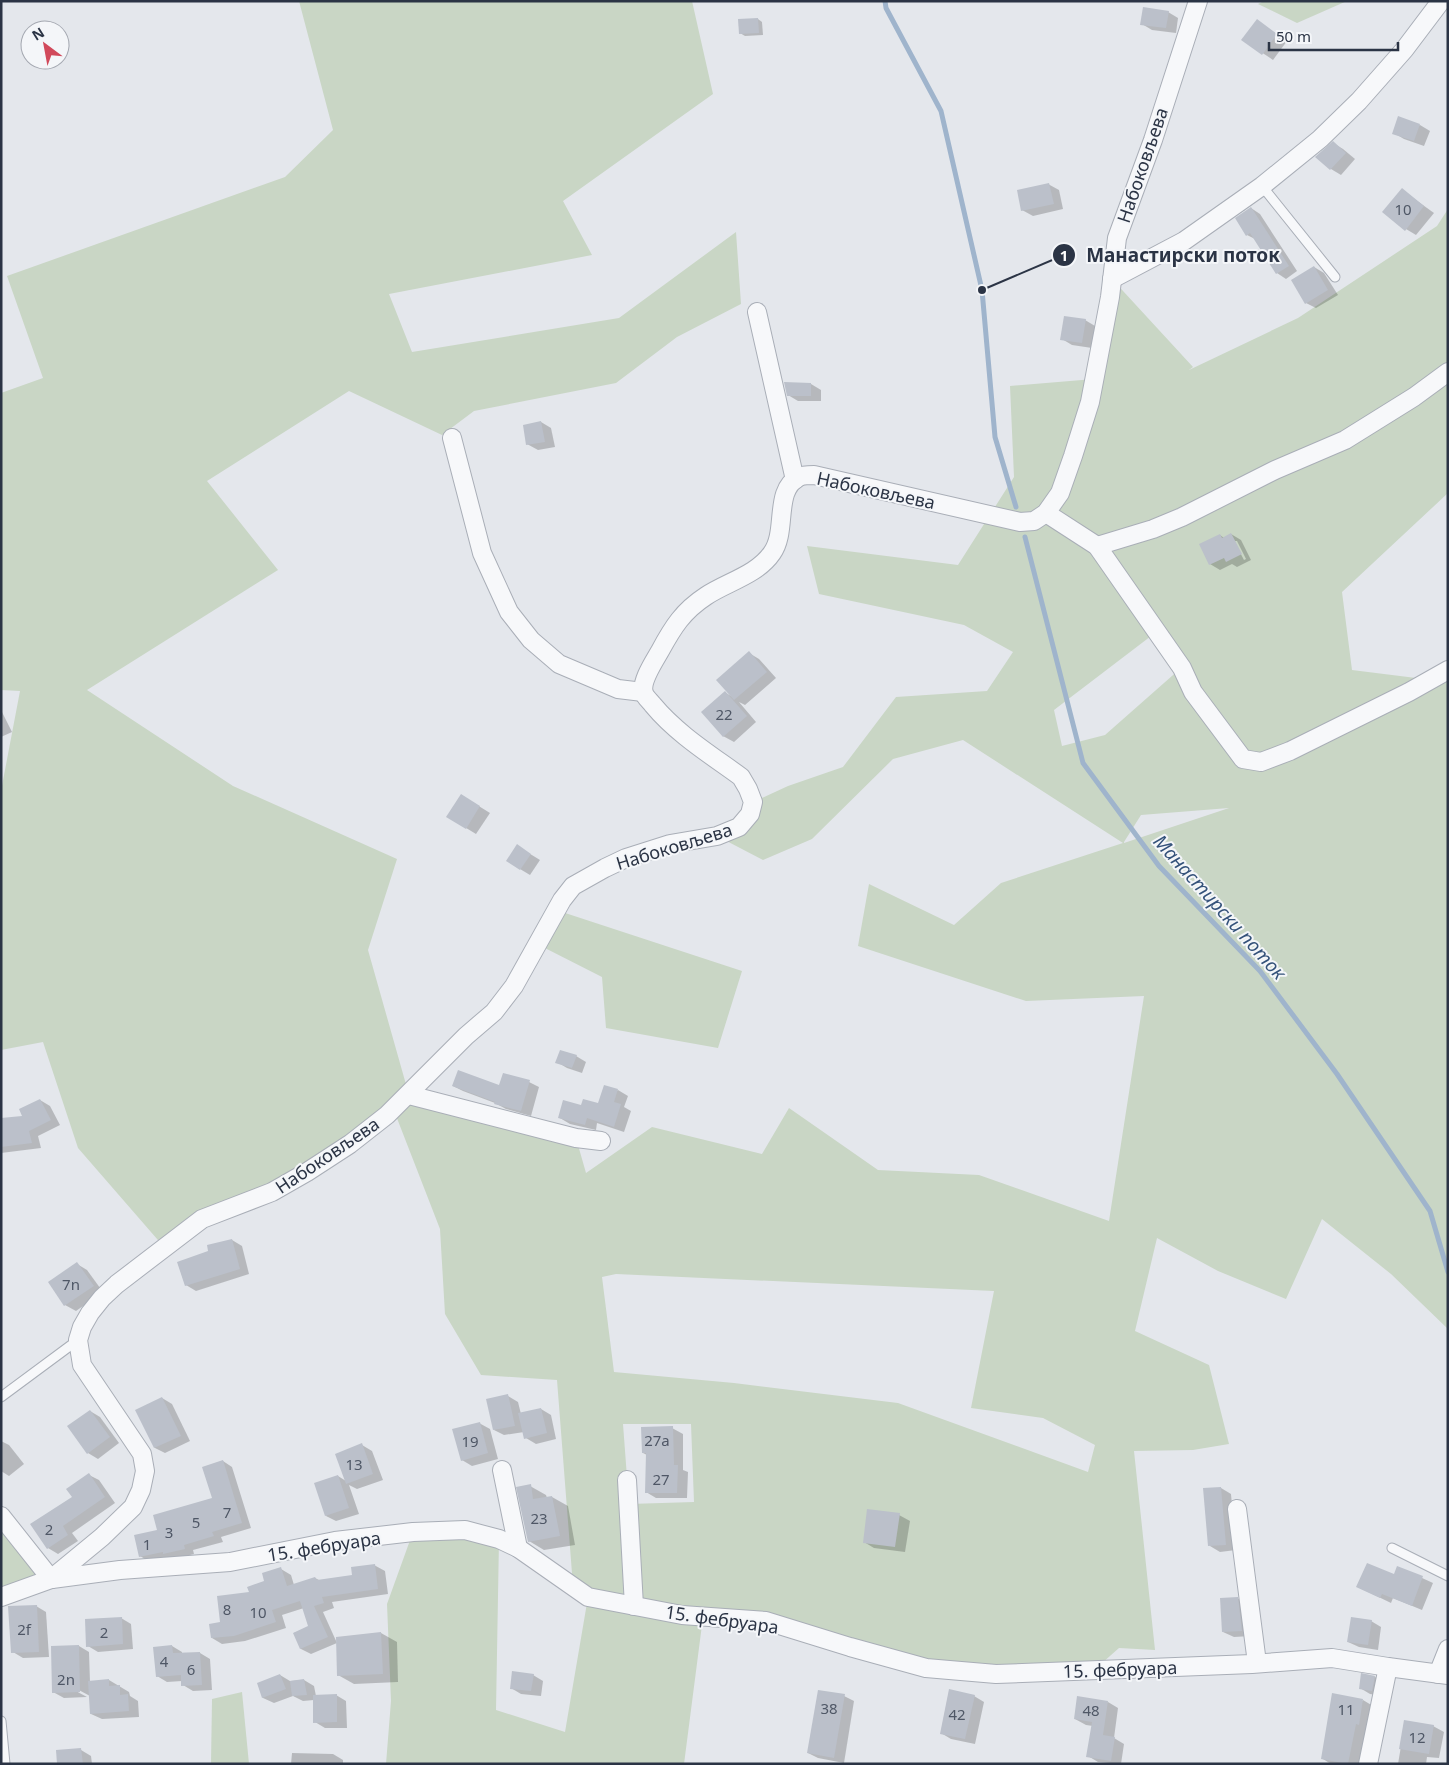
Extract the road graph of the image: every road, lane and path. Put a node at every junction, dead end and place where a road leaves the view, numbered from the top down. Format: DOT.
graph roads {
  1 [pos="1198,1"];
  2 [pos="1441,1"];
  3 [pos="1262,186"];
  4 [pos="1335,276"];
  5 [pos="1112,279"];
  6 [pos="757,312"];
  7 [pos="1448,372"];
  8 [pos="452,438"];
  9 [pos="795,480"];
  10 [pos="1046,513"];
  11 [pos="1097,546"];
  12 [pos="1448,670"];
  13 [pos="643,692"];
  14 [pos="409,1095"];
  15 [pos="601,1141"];
  16 [pos="78,1340"];
  17 [pos="1,1397"];
  18 [pos="502,1470"];
  19 [pos="627,1480"];
  20 [pos="1237,1509"];
  21 [pos="1,1516"];
  22 [pos="518,1548"];
  23 [pos="1392,1548"];
  24 [pos="1448,1576"];
  25 [pos="51,1579"];
  26 [pos="1,1597"];
  27 [pos="634,1606"];
  28 [pos="1448,1649"];
  29 [pos="1257,1663"];
  30 [pos="1388,1668"];
  31 [pos="1443,1675"];
  32 [pos="1,1721"];
  33 [pos="5,1764"];
  34 [pos="1368,1764"];
  1 -- 5 [label="street, Набоковљева"];
  2 -- 3 [label="street"];
  3 -- 4 [label="lane"];
  3 -- 5 [label="street"];
  5 -- 10 [label="street, Набоковљева"];
  6 -- 9 [label="street"];
  7 -- 11 [label="street"];
  8 -- 13 [label="street"];
  9 -- 10 [label="street, Набоковљева"];
  9 -- 13 [label="street, Набоковљева"];
  10 -- 11 [label="street"];
  11 -- 12 [label="street"];
  13 -- 14 [label="street, Набоковљева"];
  14 -- 15 [label="street"];
  14 -- 16 [label="street, Набоковљева"];
  16 -- 17 [label="lane"];
  16 -- 25 [label="street"];
  18 -- 22 [label="street"];
  19 -- 27 [label="street"];
  20 -- 29 [label="street"];
  21 -- 25 [label="street"];
  22 -- 25 [label="street, 15. фебруара"];
  22 -- 27 [label="street, 15. фебруара"];
  23 -- 24 [label="lane"];
  25 -- 26 [label="street"];
  27 -- 29 [label="street, 15. фебруара"];
  28 -- 31 [label="street, 15. фебруара"];
  29 -- 30 [label="street, 15. фебруара"];
  30 -- 31 [label="street, 15. фебруара"];
  30 -- 34 [label="street"];
  32 -- 33 [label="lane"];
}
